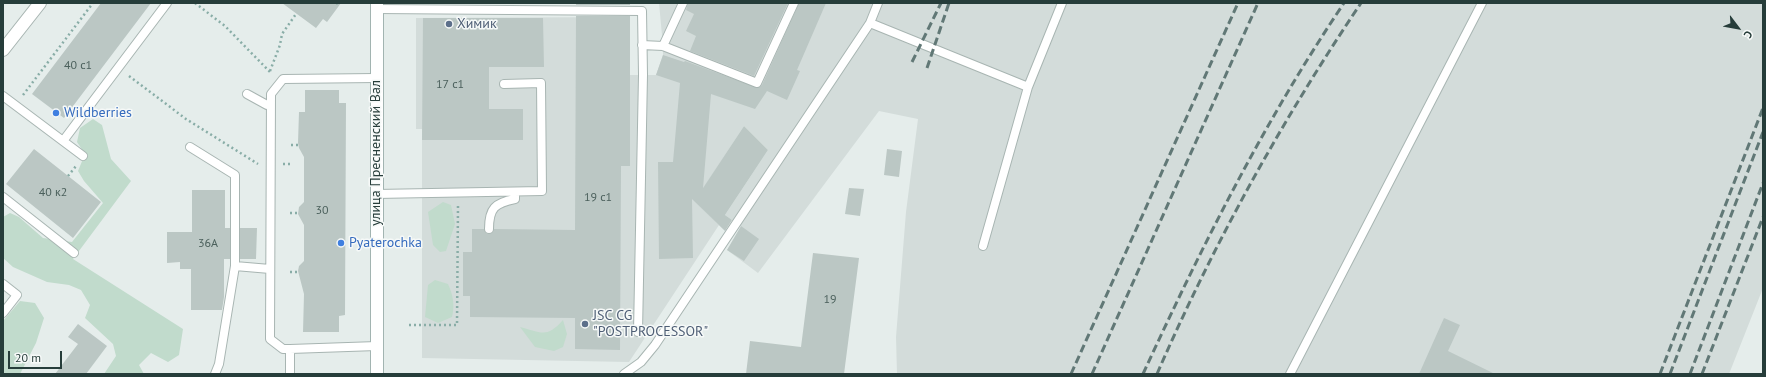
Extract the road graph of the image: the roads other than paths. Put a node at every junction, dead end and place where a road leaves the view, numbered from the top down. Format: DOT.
graph roads {
  1 [pos="167,3"];
  2 [pos="683,3"];
  3 [pos="794,3"];
  4 [pos="878,3"];
  5 [pos="1062,3"];
  6 [pos="1482,3"];
  7 [pos="34,5"];
  8 [pos="376,6"];
  9 [pos="870,23"];
  10 [pos="642,45"];
  11 [pos="663,46"];
  12 [pos="3,50"];
  13 [pos="376,78"];
  14 [pos="504,84"];
  15 [pos="1028,87"];
  16 [pos="247,94"];
  17 [pos="3,96"];
  18 [pos="270,105"];
  19 [pos="63,141"];
  20 [pos="190,147"];
  21 [pos="83,156"];
  22 [pos="515,192"];
  23 [pos="376,194"];
  24 [pos="3,197"];
  25 [pos="489,229"];
  26 [pos="983,246"];
  27 [pos="74,253"];
  28 [pos="235,266"];
  29 [pos="270,269"];
  30 [pos="3,284"];
  31 [pos="3,313"];
  32 [pos="638,332"];
  33 [pos="377,346"];
  34 [pos="290,349"];
  35 [pos="215,374"];
  36 [pos="290,374"];
  37 [pos="377,374"];
  38 [pos="624,374"];
  39 [pos="1290,374"];
  1 -- 19 [label="lane"];
  2 -- 11 [label="lane"];
  3 -- 11 [label="lane"];
  4 -- 9 [label="lane"];
  5 -- 15 [label="lane"];
  6 -- 39 [label="lane"];
  7 -- 12 [label="main road"];
  8 -- 10 [label="lane"];
  8 -- 13 [label="main road, улица Пресненский Вал"];
  9 -- 15 [label="lane"];
  9 -- 38 [label="lane"];
  10 -- 11 [label="lane"];
  10 -- 32 [label="lane"];
  13 -- 18 [label="lane"];
  13 -- 23 [label="main road, улица Пресненский Вал"];
  14 -- 22 [label="lane"];
  15 -- 26 [label="lane"];
  16 -- 18 [label="lane"];
  17 -- 19 [label="lane"];
  18 -- 29 [label="lane"];
  19 -- 21 [label="lane"];
  20 -- 28 [label="lane"];
  22 -- 23 [label="lane"];
  22 -- 25 [label="lane"];
  23 -- 33 [label="main road, улица Пресненский Вал"];
  24 -- 27 [label="lane"];
  28 -- 29 [label="lane"];
  28 -- 35 [label="lane"];
  29 -- 34 [label="lane"];
  30 -- 31 [label="lane"];
  33 -- 34 [label="lane"];
  33 -- 37 [label="main road, улица Пресненский Вал"];
  34 -- 36 [label="lane"];
}
